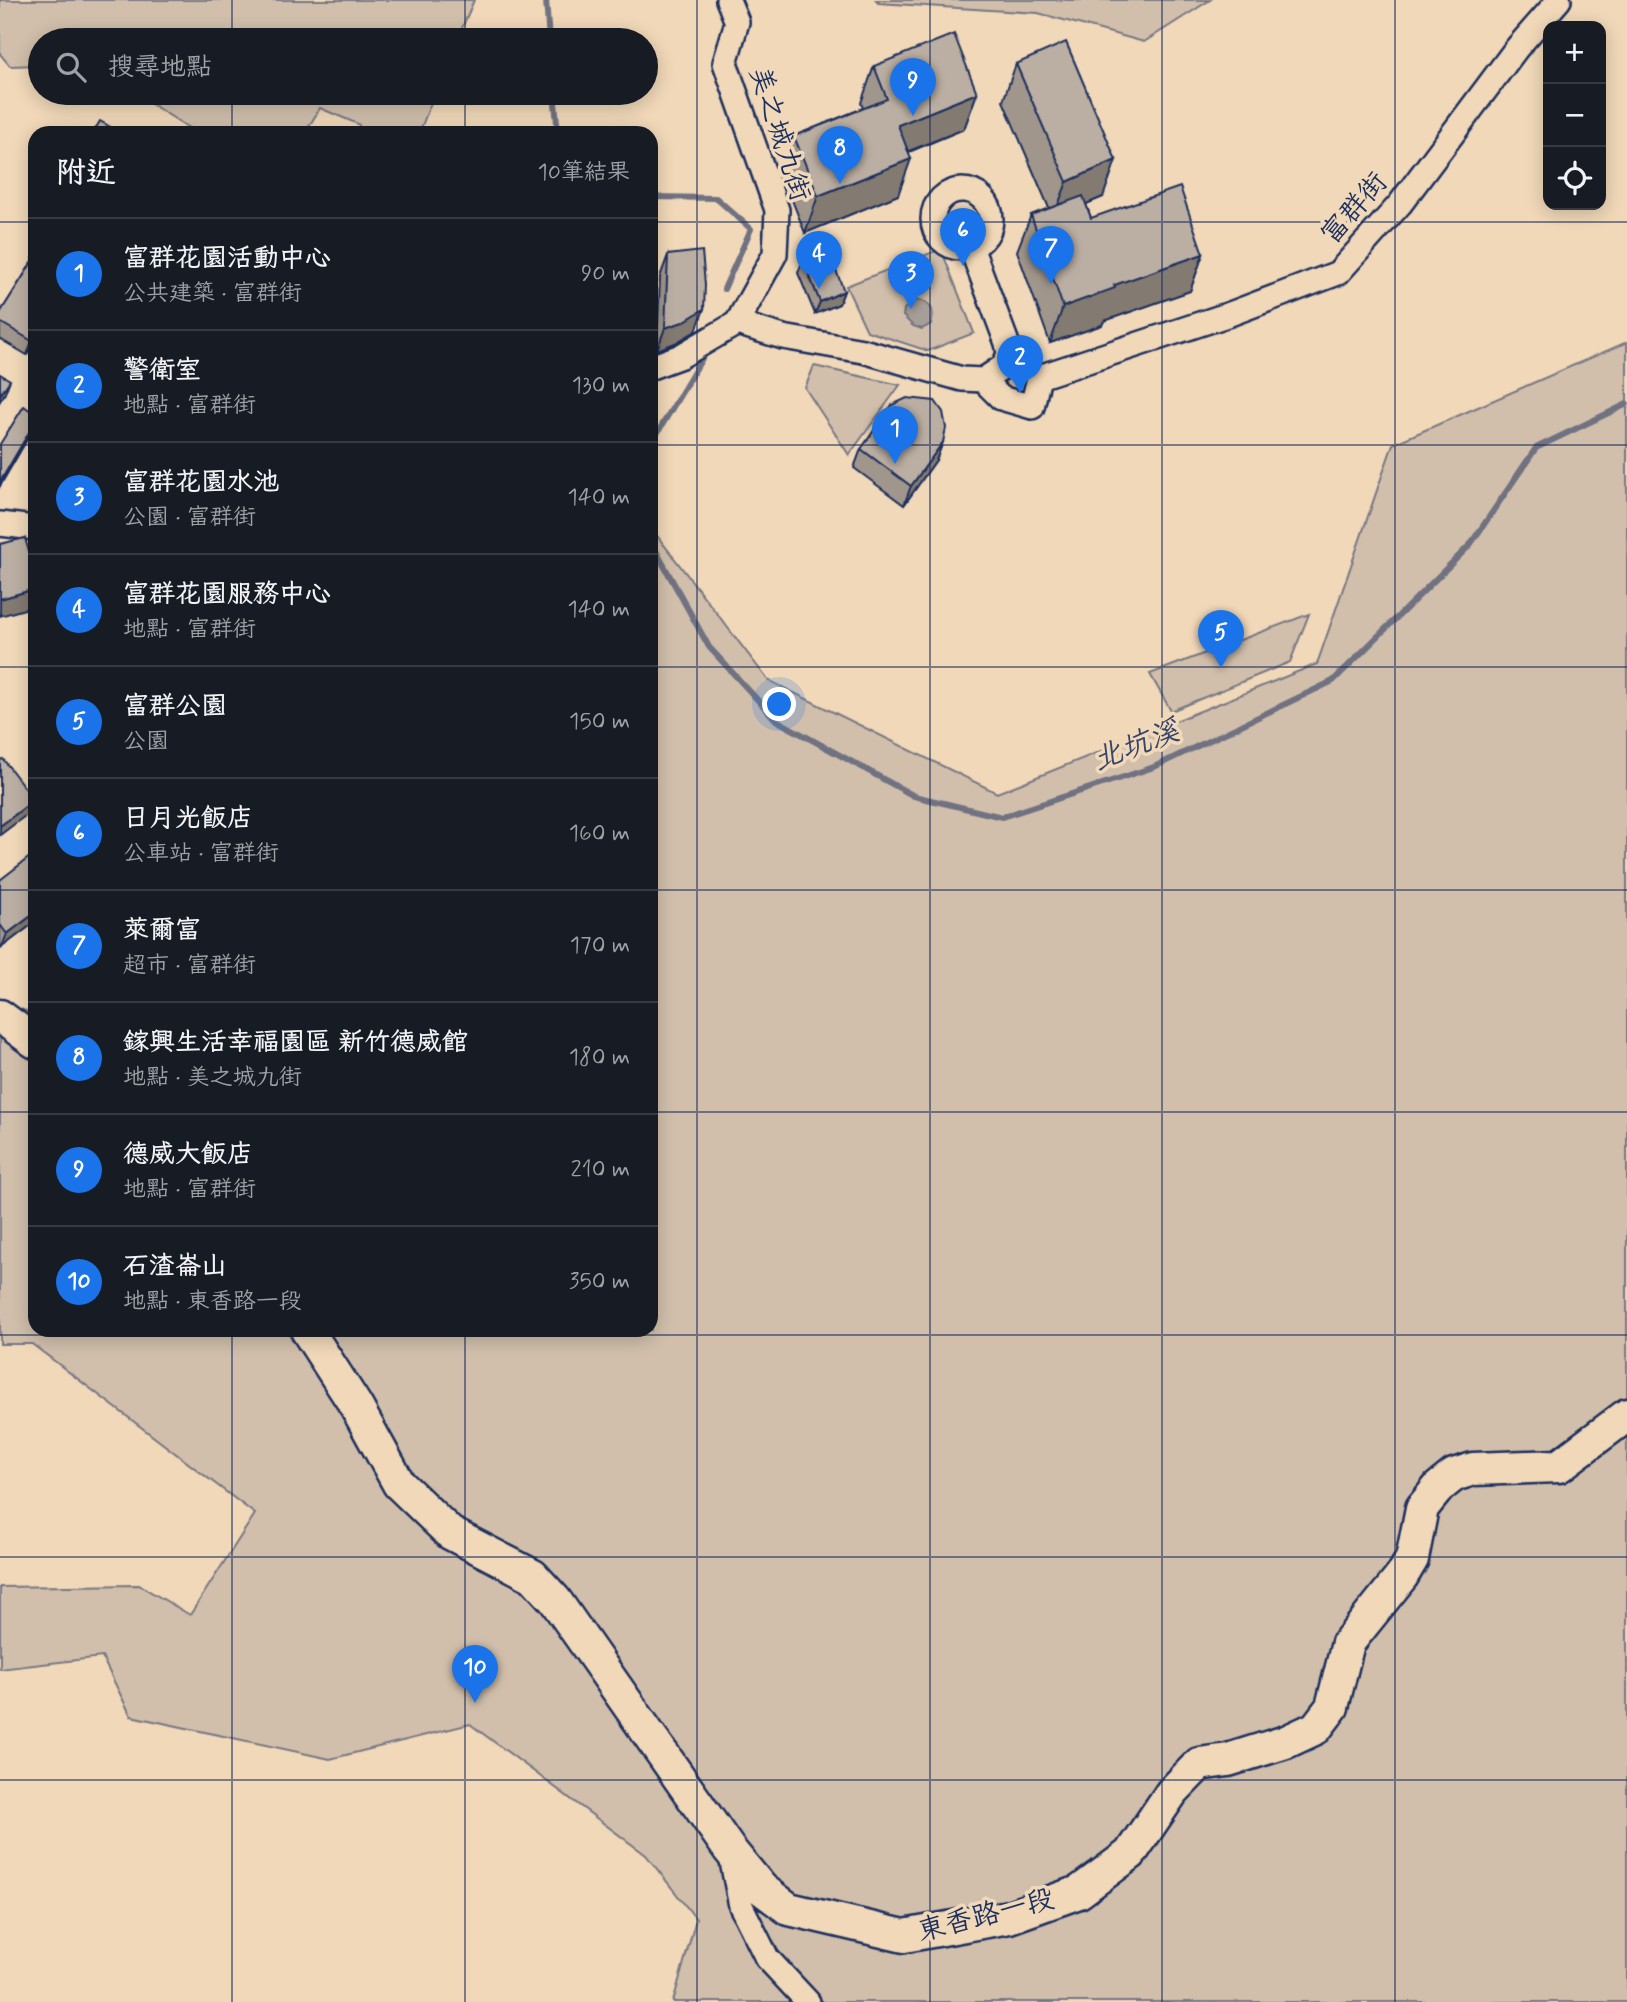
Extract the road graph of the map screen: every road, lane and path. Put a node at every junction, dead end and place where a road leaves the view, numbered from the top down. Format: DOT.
graph roads {
  1 [pos="728,0"];
  2 [pos="1559,0"];
  3 [pos="971,247"];
  4 [pos="737,323"];
  5 [pos="658,364"];
  6 [pos="1004,366"];
  7 [pos="1039,377"];
  8 [pos="983,380"];
  9 [pos="0,524"];
  10 [pos="28,527"];
  11 [pos="0,1016"];
  12 [pos="28,1037"];
  13 [pos="312,1337"];
  14 [pos="1627,1415"];
  15 [pos="729,1849"];
  16 [pos="808,2002"];
  1 -- 4 [label="street, 美之城九街"];
  2 -- 7 [label="street, 富群街"];
  3 -- 6 [label="street"];
  4 -- 5 [label="street"];
  4 -- 8 [label="street"];
  6 -- 7 [label="street"];
  6 -- 8 [label="street"];
  7 -- 8 [label="street"];
  9 -- 10 [label="street"];
  11 -- 12 [label="street"];
  13 -- 15 [label="street, 東香路一段"];
  14 -- 15 [label="street, 東香路一段"];
  15 -- 16 [label="street"];
}
